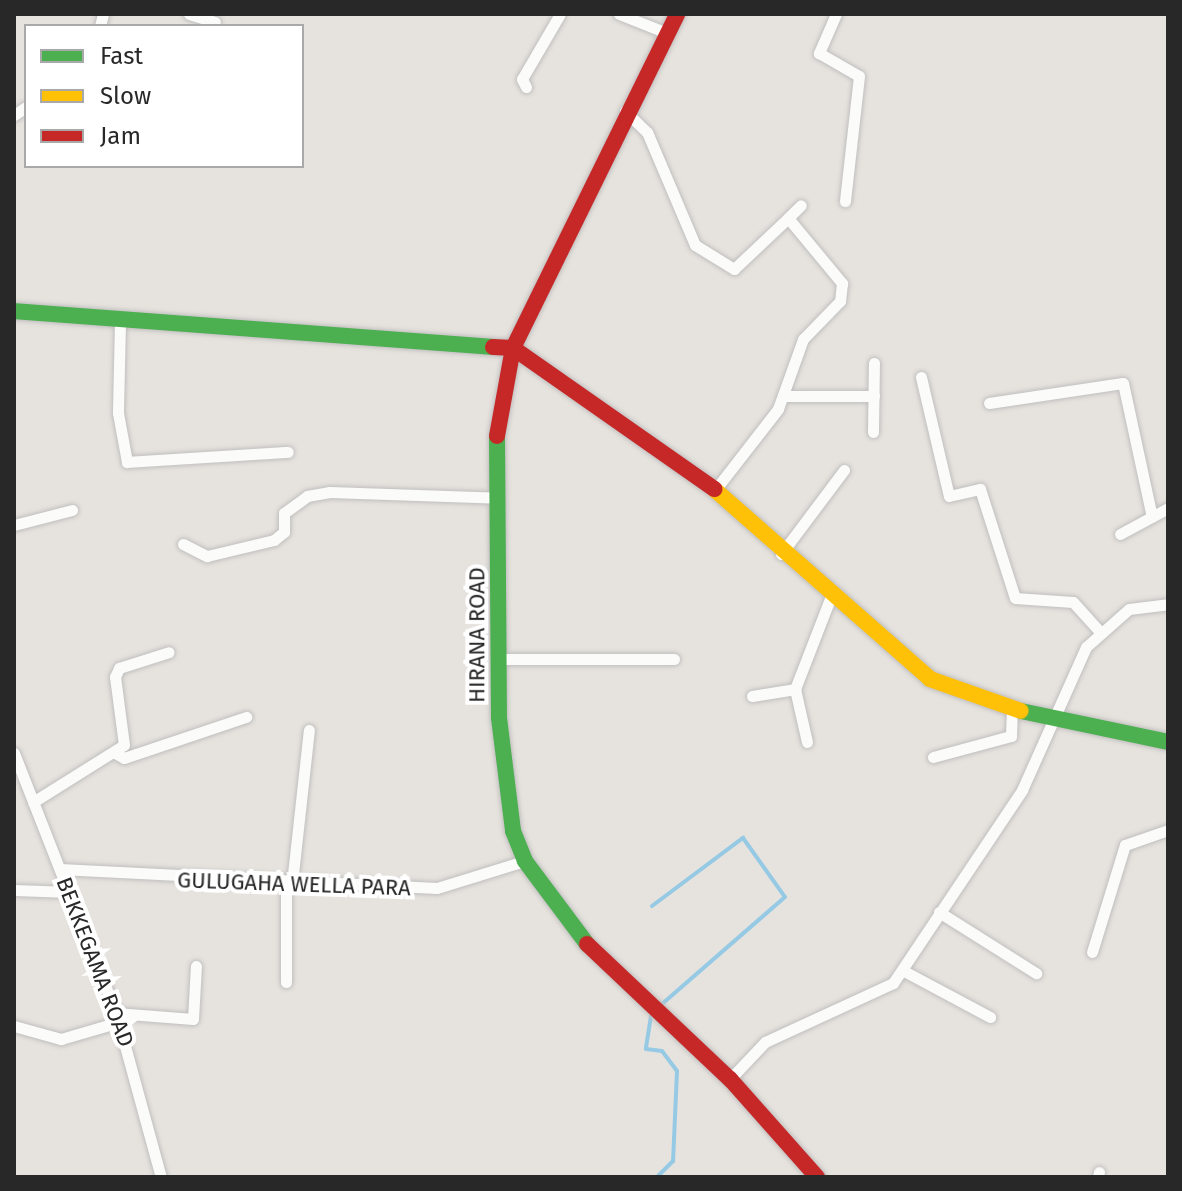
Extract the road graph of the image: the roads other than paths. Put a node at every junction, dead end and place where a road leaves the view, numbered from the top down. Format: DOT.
graph roads {
  1 [pos="189,14"];
  2 [pos="560,14"];
  3 [pos="619,14"];
  4 [pos="677,14"];
  5 [pos="836,14"];
  6 [pos="215,22"];
  7 [pos="667,33"];
  8 [pos="526,87"];
  9 [pos="625,111"];
  10 [pos="845,201"];
  11 [pos="801,205"];
  12 [pos="788,218"];
  13 [pos="14,311"];
  14 [pos="120,322"];
  15 [pos="513,348"];
  16 [pos="874,363"];
  17 [pos="921,377"];
  18 [pos="783,396"];
  19 [pos="874,396"];
  20 [pos="989,403"];
  21 [pos="873,432"];
  22 [pos="288,452"];
  23 [pos="844,470"];
  24 [pos="715,490"];
  25 [pos="498,498"];
  26 [pos="1168,508"];
  27 [pos="72,510"];
  28 [pos="1151,513"];
  29 [pos="14,525"];
  30 [pos="1120,534"];
  31 [pos="183,544"];
  32 [pos="781,554"];
  33 [pos="831,596"];
  34 [pos="1168,604"];
  35 [pos="1101,633"];
  36 [pos="169,652"];
  37 [pos="498,659"];
  38 [pos="674,659"];
  39 [pos="795,689"];
  40 [pos="752,696"];
  41 [pos="1012,710"];
  42 [pos="246,717"];
  43 [pos="1053,723"];
  44 [pos="309,730"];
  45 [pos="807,742"];
  46 [pos="1168,742"];
  47 [pos="14,753"];
  48 [pos="115,753"];
  49 [pos="933,757"];
  50 [pos="33,802"];
  51 [pos="1168,830"];
  52 [pos="525,861"];
  53 [pos="60,869"];
  54 [pos="289,883"];
  55 [pos="14,890"];
  56 [pos="70,892"];
  57 [pos="939,912"];
  58 [pos="1092,952"];
  59 [pos="196,966"];
  60 [pos="902,970"];
  61 [pos="1036,973"];
  62 [pos="286,982"];
  63 [pos="990,1017"];
  64 [pos="118,1018"];
  65 [pos="14,1026"];
  66 [pos="730,1079"];
  67 [pos="161,1177"];
  68 [pos="817,1177"];
  1 -- 6 [label="street"];
  2 -- 8 [label="street"];
  3 -- 7 [label="street"];
  4 -- 7 [label="street, HIRANA ROAD"];
  5 -- 10 [label="street"];
  7 -- 9 [label="street, HIRANA ROAD"];
  9 -- 12 [label="street"];
  9 -- 15 [label="street, HIRANA ROAD"];
  11 -- 12 [label="street"];
  12 -- 18 [label="street"];
  13 -- 14 [label="street"];
  14 -- 15 [label="street"];
  14 -- 22 [label="street"];
  15 -- 24 [label="street"];
  15 -- 25 [label="street, HIRANA ROAD"];
  16 -- 19 [label="street"];
  17 -- 35 [label="street"];
  18 -- 19 [label="street"];
  18 -- 24 [label="street"];
  19 -- 21 [label="street"];
  20 -- 28 [label="street"];
  23 -- 32 [label="street"];
  24 -- 32 [label="street"];
  25 -- 31 [label="street"];
  25 -- 37 [label="street, HIRANA ROAD"];
  26 -- 28 [label="street"];
  27 -- 29 [label="street"];
  28 -- 30 [label="street"];
  32 -- 33 [label="street"];
  33 -- 39 [label="street"];
  33 -- 41 [label="street"];
  34 -- 35 [label="street"];
  35 -- 43 [label="street"];
  36 -- 48 [label="street"];
  37 -- 38 [label="street"];
  37 -- 52 [label="street, HIRANA ROAD"];
  39 -- 40 [label="street"];
  39 -- 45 [label="street"];
  41 -- 43 [label="street"];
  41 -- 49 [label="street"];
  42 -- 48 [label="street"];
  43 -- 46 [label="street"];
  43 -- 57 [label="street"];
  44 -- 54 [label="street"];
  47 -- 50 [label="street, BEKKEGAMA ROAD"];
  48 -- 50 [label="street"];
  50 -- 53 [label="street, BEKKEGAMA ROAD"];
  51 -- 58 [label="street"];
  52 -- 54 [label="street, GULUGAHA WELLA PARA"];
  52 -- 66 [label="street, HIRANA ROAD"];
  53 -- 54 [label="street, GULUGAHA WELLA PARA"];
  53 -- 56 [label="street, BEKKEGAMA ROAD"];
  54 -- 62 [label="street"];
  55 -- 56 [label="street"];
  56 -- 64 [label="street, BEKKEGAMA ROAD"];
  57 -- 60 [label="street"];
  57 -- 61 [label="street"];
  59 -- 64 [label="street"];
  60 -- 63 [label="street"];
  60 -- 66 [label="street"];
  64 -- 65 [label="street"];
  64 -- 67 [label="street, BEKKEGAMA ROAD"];
  66 -- 68 [label="street, HIRANA ROAD"];
}
